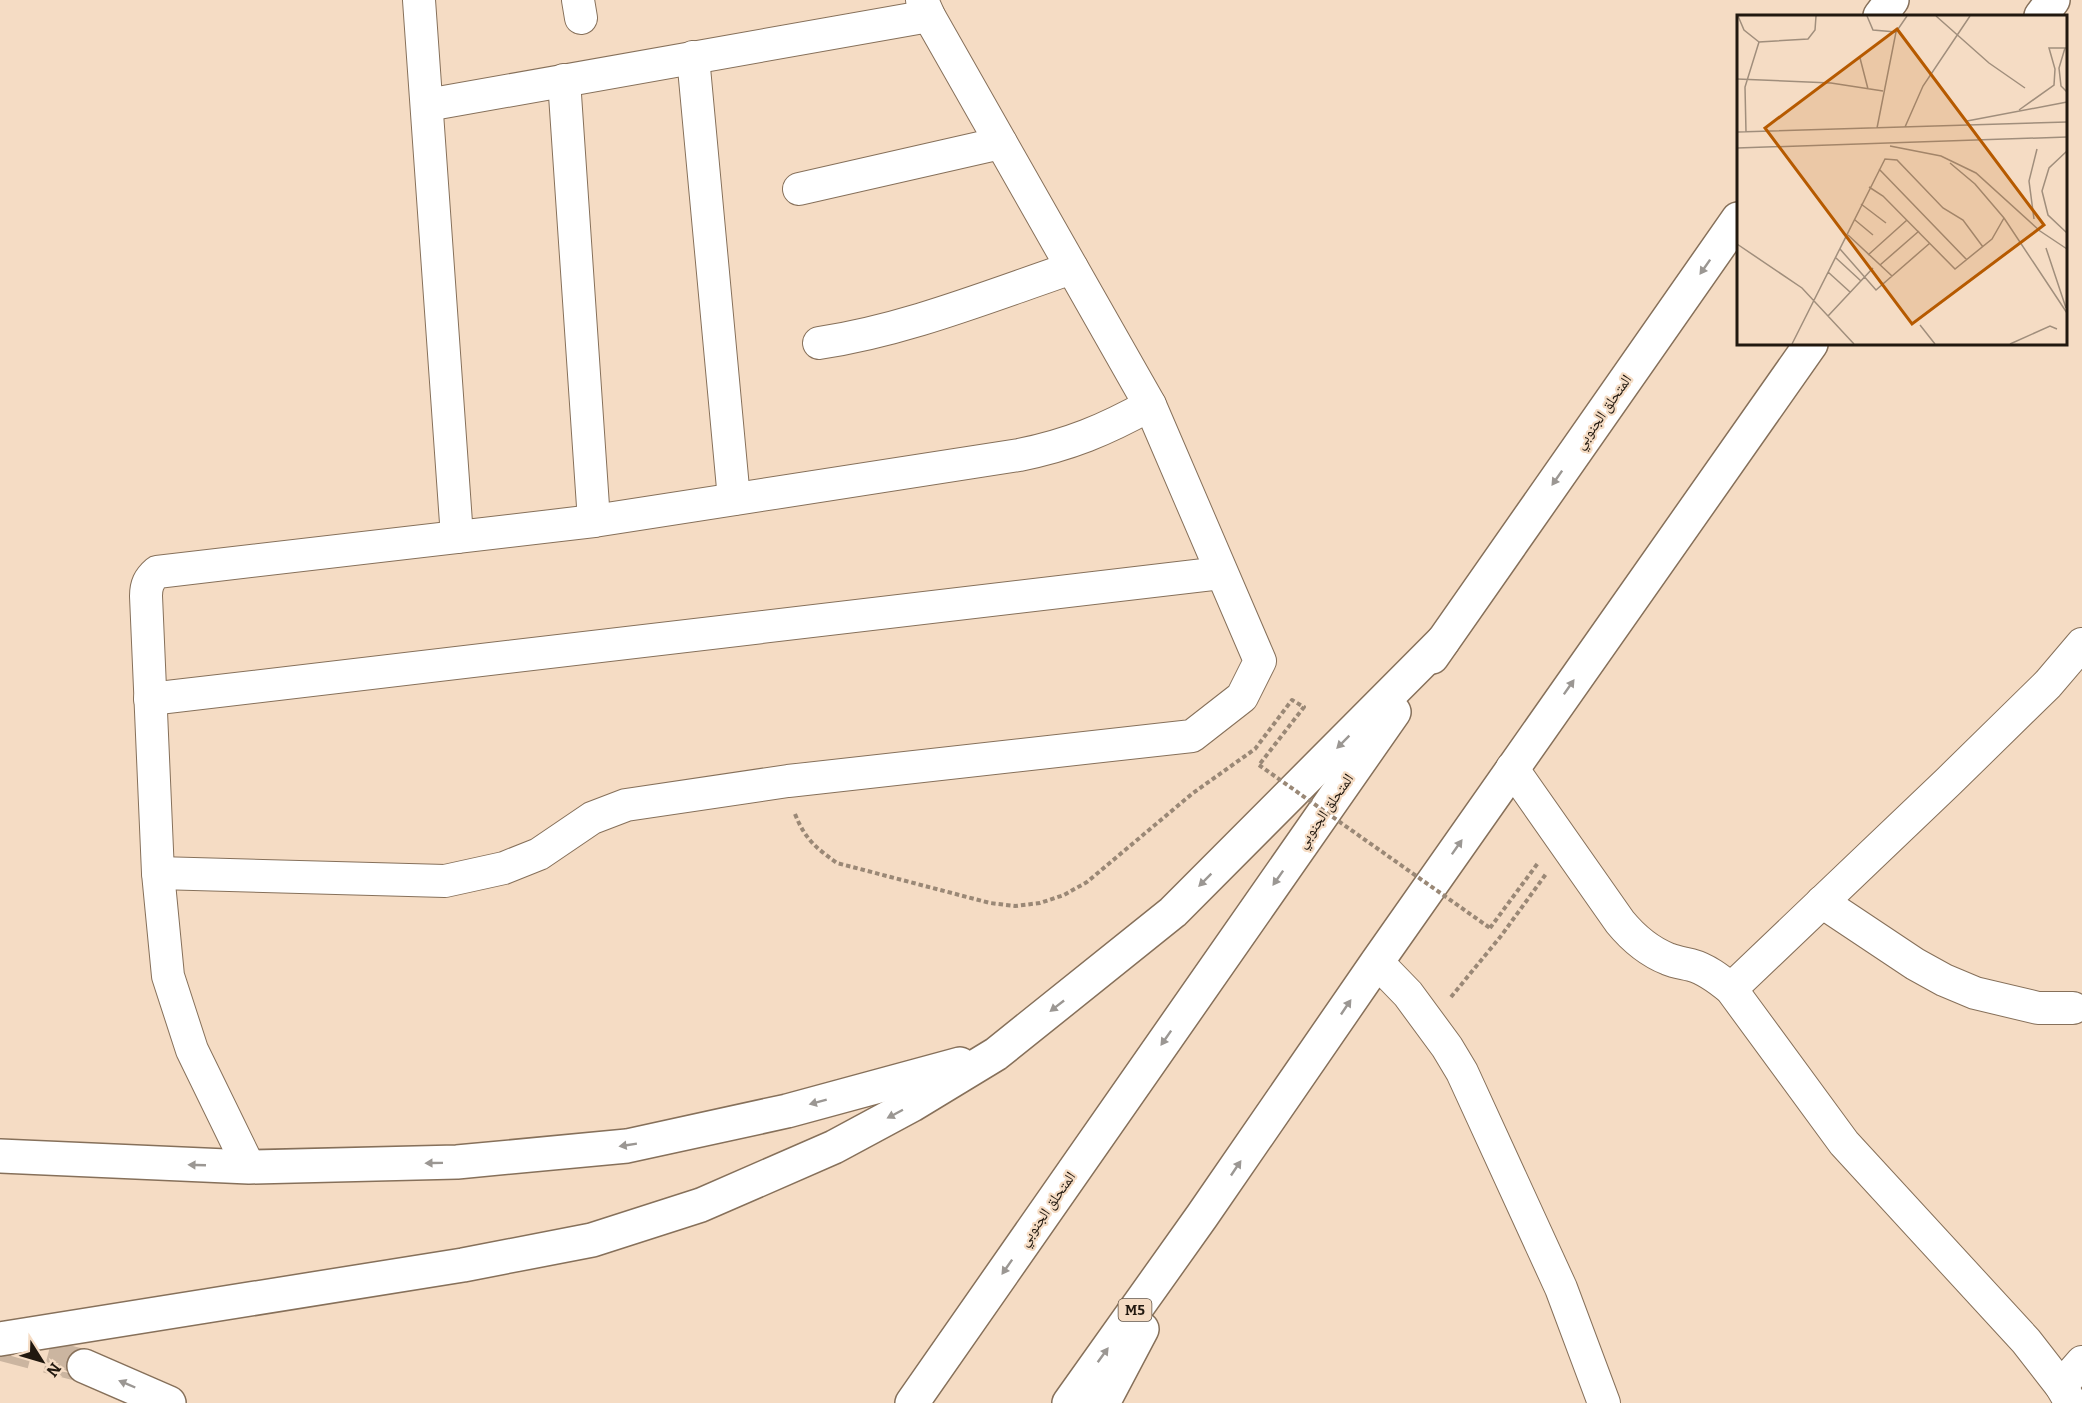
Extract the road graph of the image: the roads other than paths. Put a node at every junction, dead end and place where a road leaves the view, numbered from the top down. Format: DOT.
graph roads {
  1 [pos="418,0"];
  2 [pos="1892,0"];
  3 [pos="2053,0"];
  4 [pos="925,8"];
  5 [pos="1881,15"];
  6 [pos="2042,15"];
  7 [pos="693,57"];
  8 [pos="564,80"];
  9 [pos="428,105"];
  10 [pos="1001,143"];
  11 [pos="799,189"];
  12 [pos="1737,220"];
  13 [pos="1072,268"];
  14 [pos="819,343"];
  15 [pos="1810,345"];
  16 [pos="1150,405"];
  17 [pos="734,499"];
  18 [pos="594,521"];
  19 [pos="457,537"];
  20 [pos="1221,573"];
  21 [pos="1443,641"];
  22 [pos="2082,644"];
  23 [pos="150,699"];
  24 [pos="1512,768"];
  25 [pos="158,873"];
  26 [pos="1822,902"];
  27 [pos="1377,962"];
  28 [pos="1731,989"];
  29 [pos="2073,1008"];
  30 [pos="996,1054"];
  31 [pos="0,1156"];
  32 [pos="249,1167"];
  33 [pos="1202,1216"];
  34 [pos="0,1339"];
  35 [pos="2082,1362"];
  36 [pos="84,1366"];
  37 [pos="2066,1394"];
  38 [pos="169,1403"];
  39 [pos="912,1403"];
  40 [pos="1068,1403"];
  41 [pos="1103,1403"];
  42 [pos="1604,1403"];
  1 -- 9 [label="street"];
  2 -- 5 [label="highway"];
  3 -- 6 [label="highway"];
  4 -- 7 [label="street"];
  4 -- 10 [label="street"];
  7 -- 8 [label="street"];
  7 -- 17 [label="street"];
  8 -- 9 [label="street"];
  8 -- 18 [label="street"];
  9 -- 19 [label="street"];
  10 -- 11 [label="street"];
  10 -- 13 [label="street"];
  12 -- 21 [label="highway, المتحلق الجنوبي, one-way"];
  13 -- 14 [label="street"];
  13 -- 16 [label="street"];
  24 -- 15 [label="highway, one-way"];
  16 -- 17 [label="street"];
  16 -- 20 [label="street"];
  17 -- 18 [label="street"];
  18 -- 19 [label="street"];
  19 -- 23 [label="street"];
  20 -- 23 [label="street"];
  20 -- 25 [label="street"];
  21 -- 30 [label="highway, one-way"];
  21 -- 39 [label="highway, المتحلق الجنوبي, one-way"];
  22 -- 26 [label="street"];
  23 -- 25 [label="street"];
  27 -- 24 [label="highway, one-way"];
  24 -- 28 [label="street"];
  25 -- 32 [label="street"];
  26 -- 28 [label="street"];
  26 -- 29 [label="street"];
  33 -- 27 [label="highway, one-way"];
  27 -- 42 [label="street"];
  28 -- 37 [label="street"];
  30 -- 32 [label="highway, one-way"];
  30 -- 34 [label="highway, one-way"];
  32 -- 31 [label="highway, one-way"];
  40 -- 33 [label="highway, M5, one-way"];
  33 -- 41 [label="highway"];
  35 -- 37 [label="street"];
  38 -- 36 [label="highway, one-way"];
}
